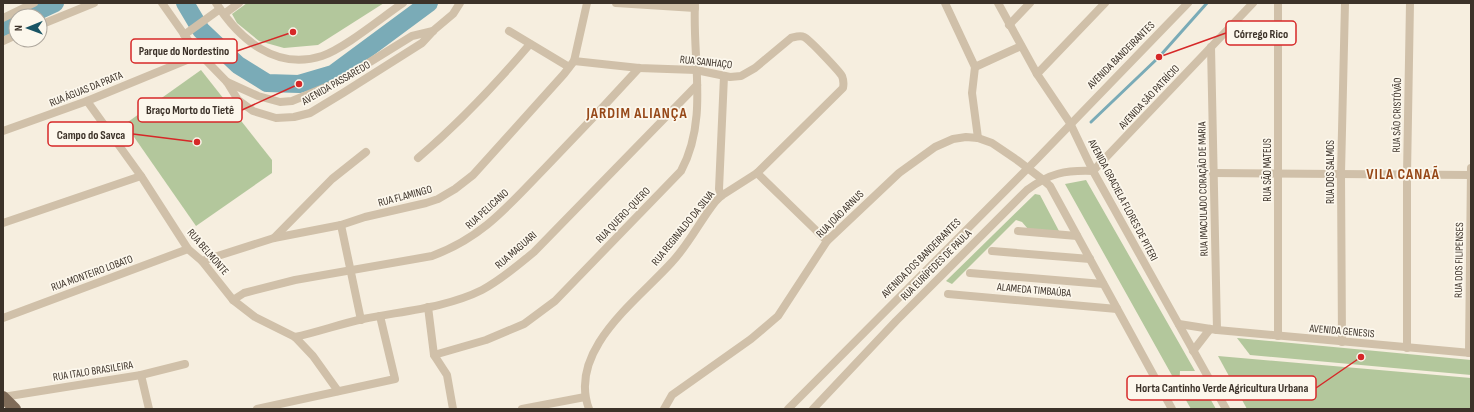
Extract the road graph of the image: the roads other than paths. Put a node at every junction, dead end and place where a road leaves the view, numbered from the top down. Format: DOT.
graph roads {
  1 [pos="34,3"];
  2 [pos="94,3"];
  3 [pos="162,3"];
  4 [pos="240,3"];
  5 [pos="403,3"];
  6 [pos="460,3"];
  7 [pos="587,3"];
  8 [pos="616,3"];
  9 [pos="945,3"];
  10 [pos="998,3"];
  11 [pos="1030,3"];
  12 [pos="1105,3"];
  13 [pos="1188,3"];
  14 [pos="1253,3"];
  15 [pos="1278,3"];
  16 [pos="1345,3"];
  17 [pos="1410,3"];
  18 [pos="695,6"];
  19 [pos="220,9"];
  20 [pos="3,18"];
  21 [pos="48,22"];
  22 [pos="1008,25"];
  23 [pos="434,30"];
  24 [pos="509,31"];
  25 [pos="184,35"];
  26 [pos="530,44"];
  27 [pos="1021,46"];
  28 [pos="1211,47"];
  29 [pos="199,55"];
  30 [pos="571,64"];
  31 [pos="975,67"];
  32 [pos="639,68"];
  33 [pos="696,70"];
  34 [pos="1037,74"];
  35 [pos="724,76"];
  36 [pos="227,82"];
  37 [pos="697,85"];
  38 [pos="843,88"];
  39 [pos="87,101"];
  40 [pos="1070,123"];
  41 [pos="3,131"];
  42 [pos="978,138"];
  43 [pos="366,152"];
  44 [pos="418,158"];
  45 [pos="1028,168"];
  46 [pos="1471,168"];
  47 [pos="1093,170"];
  48 [pos="757,173"];
  49 [pos="1213,173"];
  50 [pos="1278,173"];
  51 [pos="1341,173"];
  52 [pos="1407,174"];
  53 [pos="1471,175"];
  54 [pos="141,176"];
  55 [pos="1042,179"];
  56 [pos="721,196"];
  57 [pos="3,223"];
  58 [pos="341,225"];
  59 [pos="1018,231"];
  60 [pos="1077,236"];
  61 [pos="274,238"];
  62 [pos="826,242"];
  63 [pos="188,249"];
  64 [pos="992,251"];
  65 [pos="1090,259"];
  66 [pos="202,261"];
  67 [pos="351,270"];
  68 [pos="970,273"];
  69 [pos="1104,284"];
  70 [pos="948,294"];
  71 [pos="232,300"];
  72 [pos="428,307"];
  73 [pos="1117,309"];
  74 [pos="380,316"];
  75 [pos="3,318"];
  76 [pos="361,320"];
  77 [pos="1178,324"];
  78 [pos="1213,330"];
  79 [pos="1278,336"];
  80 [pos="295,338"];
  81 [pos="1342,342"];
  82 [pos="1408,348"];
  83 [pos="1194,351"];
  84 [pos="1470,353"];
  85 [pos="434,355"];
  86 [pos="185,364"];
  87 [pos="141,375"];
  88 [pos="338,392"];
  89 [pos="3,397"];
  90 [pos="585,397"];
  91 [pos="15,409"];
  92 [pos="149,409"];
  93 [pos="257,409"];
  94 [pos="453,409"];
  95 [pos="522,409"];
  96 [pos="590,409"];
  97 [pos="664,409"];
  98 [pos="788,409"];
  99 [pos="813,409"];
  100 [pos="1172,409"];
  101 [pos="1226,409"];
  1 -- 20 [label="street"];
  2 -- 21 [label="street"];
  3 -- 25 [label="street, AVENIDA PASSAREDO"];
  4 -- 19 [label="street"];
  5 -- 19 [label="street"];
  6 -- 23 [label="street, AVENIDA PASSAREDO"];
  7 -- 30 [label="street, RUA FLAMINGO"];
  8 -- 18 [label="street"];
  9 -- 31 [label="street"];
  10 -- 22 [label="street, AVENIDA GRACIELA FLORES DE PITERI"];
  11 -- 22 [label="street"];
  12 -- 34 [label="street"];
  13 -- 40 [label="street, AVENIDA BANDEIRANTES"];
  14 -- 28 [label="street, AVENIDA SÃO PATRÍCIO"];
  15 -- 50 [label="street, RUA SÃO MATEUS"];
  16 -- 51 [label="street, RUA DOS SALMOS"];
  17 -- 52 [label="street, RUA SÃO CRISTÓVÃO"];
  18 -- 33 [label="street, RUA QUERO-QUERO"];
  19 -- 25 [label="street"];
  22 -- 27 [label="street, AVENIDA GRACIELA FLORES DE PITERI"];
  23 -- 36 [label="street, AVENIDA PASSAREDO"];
  23 -- 36 [label="street, AVENIDA PASSAREDO"];
  24 -- 26 [label="street, RUA SANHAÇO"];
  25 -- 29 [label="street, AVENIDA PASSAREDO"];
  26 -- 30 [label="street, RUA SANHAÇO"];
  26 -- 44 [label="street"];
  27 -- 31 [label="street"];
  27 -- 34 [label="street, AVENIDA GRACIELA FLORES DE PITERI"];
  28 -- 47 [label="street, AVENIDA SÃO PATRÍCIO"];
  28 -- 49 [label="street, RUA IMACULADO CORAÇÃO DE MARIA"];
  29 -- 36 [label="street, AVENIDA PASSAREDO"];
  29 -- 39 [label="street, RUA ÁGUAS DA PRATA"];
  30 -- 32 [label="street, RUA SANHAÇO"];
  30 -- 58 [label="street, RUA FLAMINGO"];
  31 -- 42 [label="street"];
  32 -- 33 [label="street, RUA SANHAÇO"];
  32 -- 67 [label="street, RUA PELICANO"];
  33 -- 35 [label="street, RUA SANHAÇO"];
  33 -- 37 [label="street, RUA QUERO-QUERO"];
  34 -- 40 [label="street, AVENIDA GRACIELA FLORES DE PITERI"];
  35 -- 38 [label="street, RUA SANHAÇO"];
  35 -- 56 [label="street"];
  37 -- 72 [label="street, RUA MAGUARI"];
  37 -- 85 [label="street, RUA QUERO-QUERO"];
  38 -- 48 [label="street, RUA REGINALDO DA SILVA"];
  39 -- 41 [label="street, RUA ÁGUAS DA PRATA"];
  39 -- 54 [label="street, RUA BELMONTE"];
  40 -- 45 [label="street, AVENIDA DOS BANDEIRANTES"];
  40 -- 47 [label="street, AVENIDA GRACIELA FLORES DE PITERI"];
  42 -- 45 [label="street, RUA JOÃO ARNUS"];
  42 -- 62 [label="street, RUA JOÃO ARNUS"];
  43 -- 61 [label="street"];
  45 -- 55 [label="street"];
  45 -- 98 [label="street, AVENIDA DOS BANDEIRANTES"];
  46 -- 53 [label="street, RUA DOS FILIPENSES"];
  47 -- 55 [label="street, RUA EURÍPEDES DE PAULA"];
  47 -- 77 [label="street, AVENIDA GRACIELA FLORES DE PITERI"];
  48 -- 56 [label="street, RUA REGINALDO DA SILVA"];
  48 -- 62 [label="street"];
  49 -- 50 [label="street"];
  49 -- 78 [label="street, RUA IMACULADO CORAÇÃO DE MARIA"];
  50 -- 51 [label="street"];
  50 -- 79 [label="street, RUA SÃO MATEUS"];
  51 -- 52 [label="street"];
  51 -- 81 [label="street, RUA DOS SALMOS"];
  52 -- 53 [label="street"];
  52 -- 82 [label="street, RUA SÃO CRISTÓVÃO"];
  53 -- 84 [label="street, RUA DOS FILIPENSES"];
  54 -- 57 [label="street"];
  54 -- 63 [label="street, RUA BELMONTE"];
  55 -- 60 [label="street"];
  55 -- 99 [label="street, RUA EURÍPEDES DE PAULA"];
  56 -- 90 [label="street, RUA REGINALDO DA SILVA"];
  58 -- 61 [label="street, RUA FLAMINGO"];
  58 -- 67 [label="street"];
  59 -- 60 [label="street"];
  60 -- 65 [label="street"];
  61 -- 66 [label="street, RUA FLAMINGO"];
  62 -- 97 [label="street, RUA JOÃO ARNUS"];
  63 -- 66 [label="street, RUA BELMONTE"];
  63 -- 75 [label="street, RUA MONTEIRO LOBATO"];
  64 -- 65 [label="street"];
  65 -- 69 [label="street"];
  66 -- 71 [label="street, RUA BELMONTE"];
  67 -- 71 [label="street, RUA PELICANO"];
  67 -- 76 [label="street"];
  68 -- 69 [label="street"];
  69 -- 73 [label="street"];
  70 -- 73 [label="street, ALAMEDA TIMBAÚBA"];
  71 -- 80 [label="street, RUA BELMONTE"];
  72 -- 74 [label="street, RUA MAGUARI"];
  72 -- 85 [label="street"];
  73 -- 100 [label="street"];
  74 -- 76 [label="street, RUA MAGUARI"];
  74 -- 88 [label="street"];
  76 -- 80 [label="street, RUA MAGUARI"];
  77 -- 78 [label="street, AVENIDA GENESIS"];
  77 -- 83 [label="street, AVENIDA GRACIELA FLORES DE PITERI"];
  78 -- 79 [label="street, AVENIDA GENESIS"];
  78 -- 83 [label="street"];
  79 -- 81 [label="street, AVENIDA GENESIS"];
  80 -- 88 [label="street, RUA BELMONTE"];
  81 -- 82 [label="street, AVENIDA GENESIS"];
  82 -- 84 [label="street, AVENIDA GENESIS"];
  83 -- 101 [label="street, AVENIDA GRACIELA FLORES DE PITERI"];
  85 -- 94 [label="street"];
  86 -- 87 [label="street, RUA ITALO BRASILEIRA"];
  87 -- 89 [label="street, RUA ITALO BRASILEIRA"];
  87 -- 92 [label="street"];
  88 -- 93 [label="street"];
  89 -- 91 [label="main road"];
  90 -- 95 [label="street"];
  90 -- 96 [label="street, RUA REGINALDO DA SILVA"];
}
